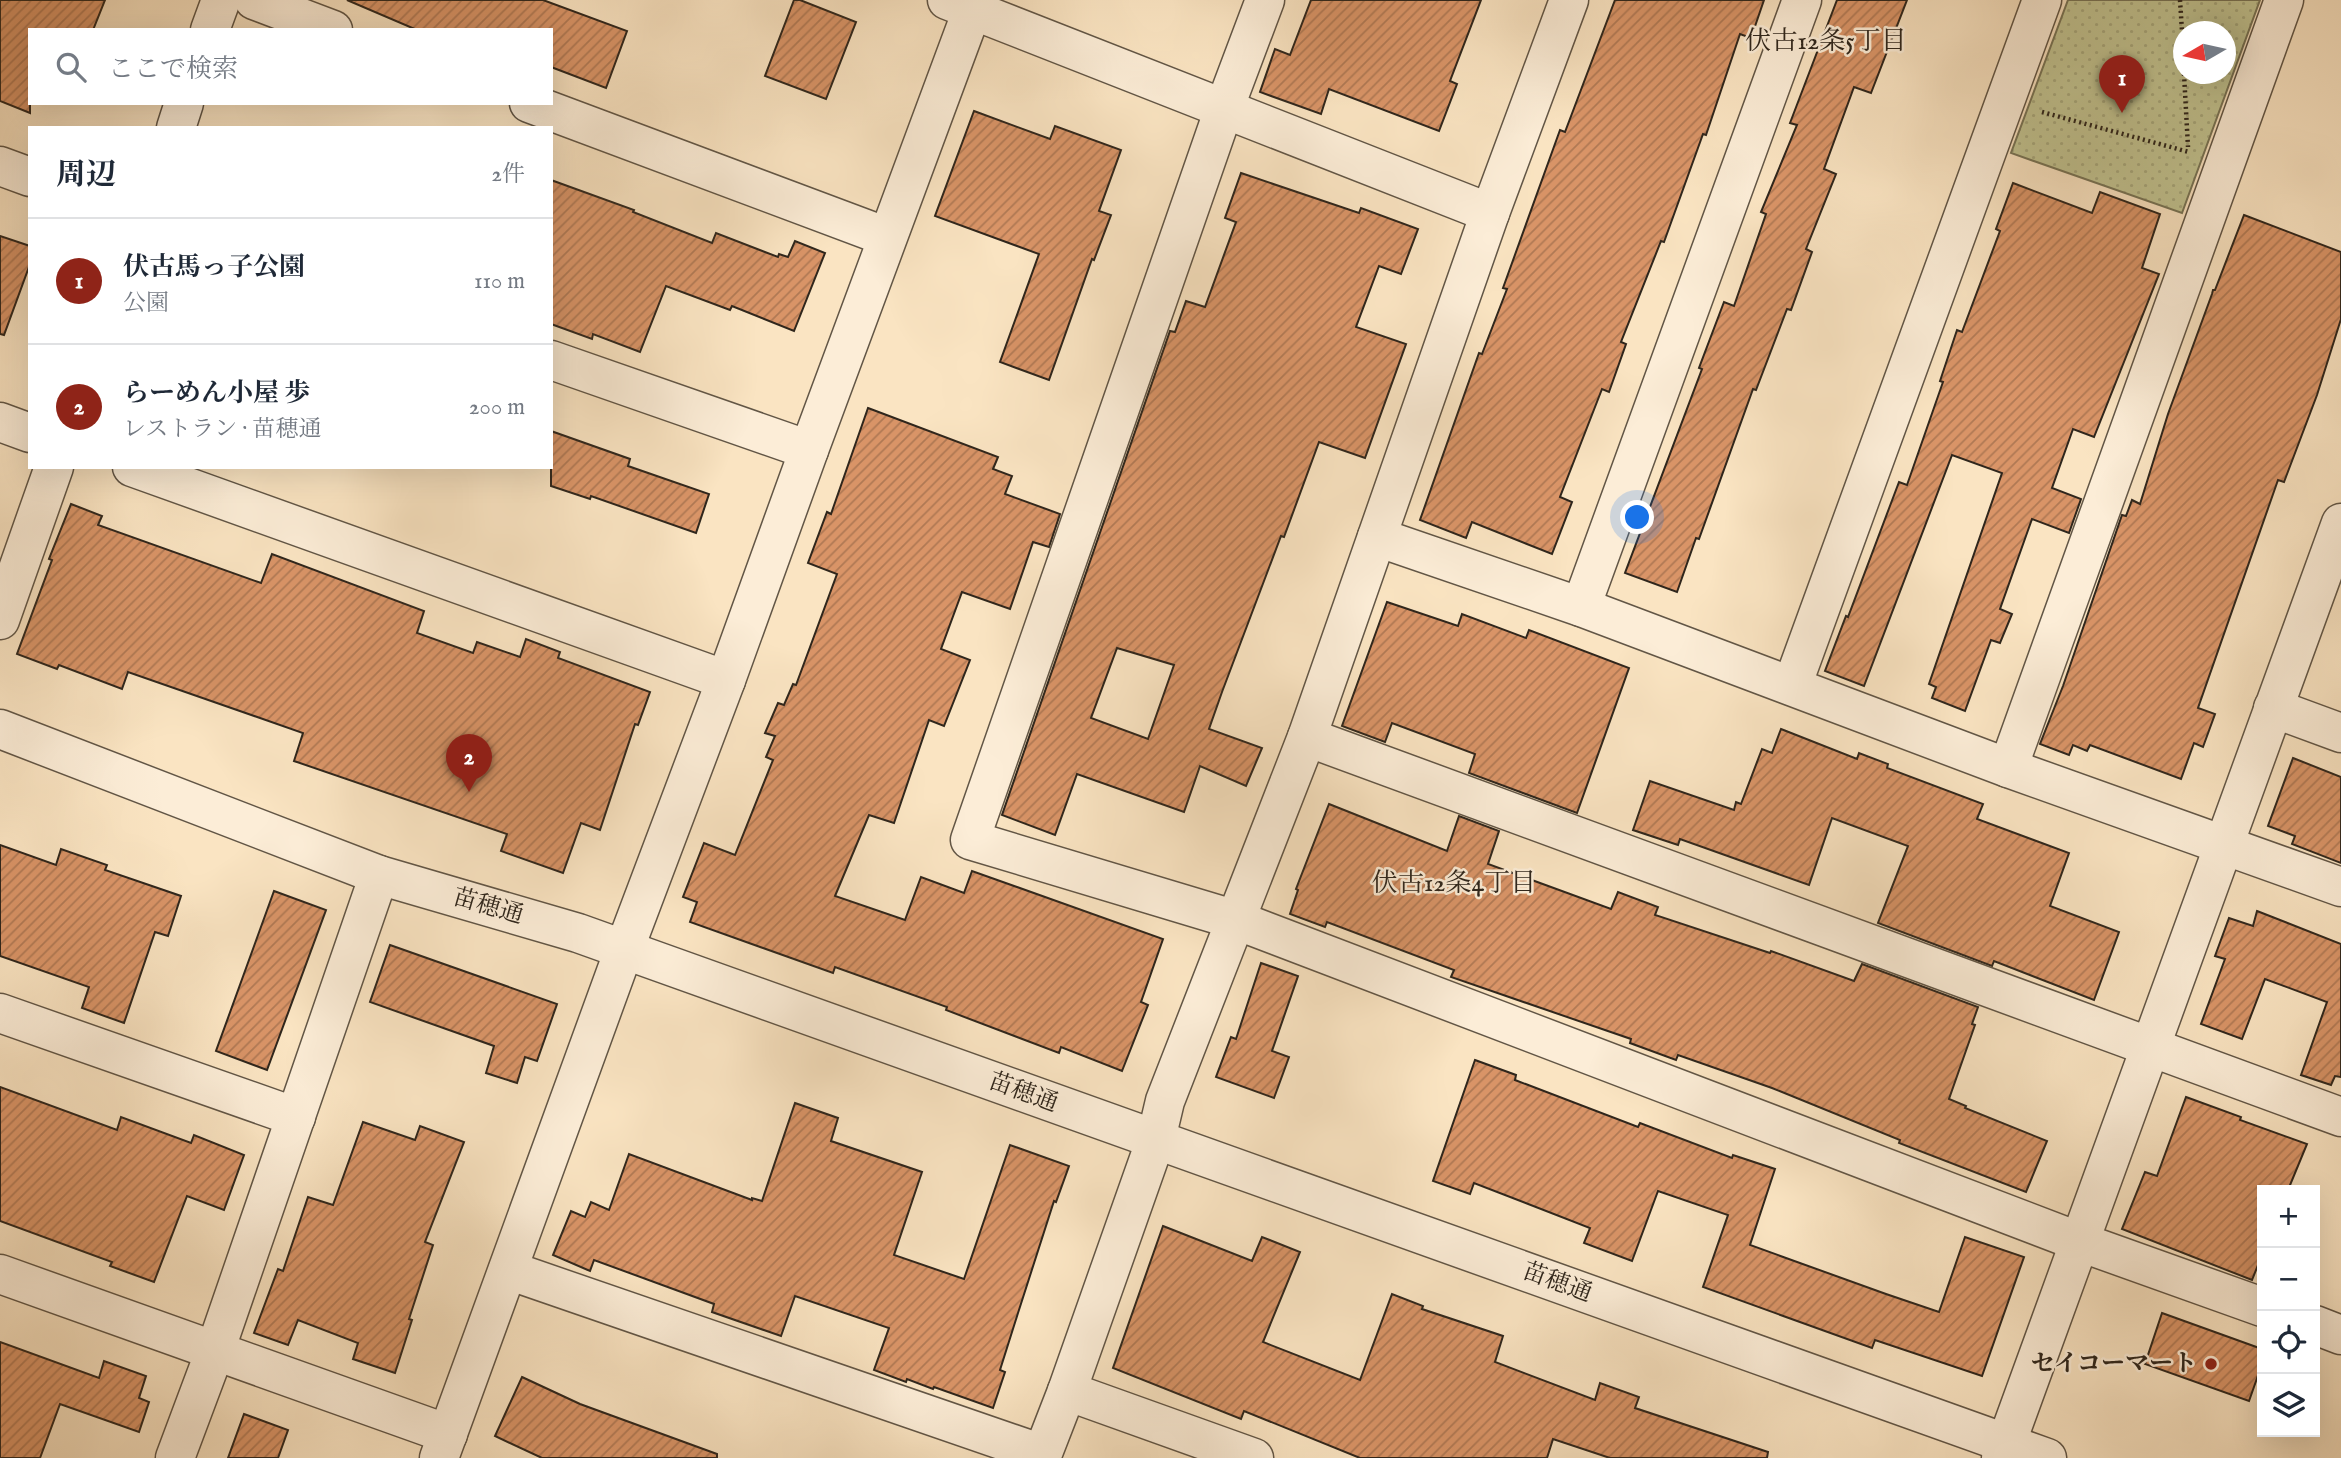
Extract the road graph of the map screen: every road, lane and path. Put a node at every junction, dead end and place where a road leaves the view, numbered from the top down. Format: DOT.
graph roads {
  1 [pos="220,0"];
  2 [pos="254,0"];
  3 [pos="1265,0"];
  4 [pos="1569,0"];
  5 [pos="1802,0"];
  6 [pos="2042,0"];
  7 [pos="2180,0"];
  8 [pos="2284,0"];
  9 [pos="965,3"];
  10 [pos="2181,21"];
  11 [pos="211,28"];
  12 [pos="328,28"];
  13 [pos="2185,84"];
  14 [pos="183,105"];
  15 [pos="534,105"];
  16 [pos="1224,109"];
  17 [pos="2042,112"];
  18 [pos="177,126"];
  19 [pos="2188,152"];
  20 [pos="2197,154"];
  21 [pos="0,166"];
  22 [pos="28,176"];
  23 [pos="1490,213"];
  24 [pos="887,237"];
  25 [pos="553,361"];
  26 [pos="0,422"];
  27 [pos="28,432"];
  28 [pos="808,450"];
  29 [pos="53,469"];
  30 [pos="138,469"];
  31 [pos="2341,523"];
  32 [pos="1377,537"];
  33 [pos="1581,607"];
  34 [pos="0,620"];
  35 [pos="726,680"];
  36 [pos="1792,685"];
  37 [pos="2273,708"];
  38 [pos="0,729"];
  39 [pos="2341,733"];
  40 [pos="1307,737"];
  41 [pos="2007,768"];
  42 [pos="2224,844"];
  43 [pos="379,875"];
  44 [pos="2341,887"];
  45 [pos="1236,920"];
  46 [pos="624,950"];
  47 [pos="0,1013"];
  48 [pos="2150,1047"];
  49 [pos="296,1117"];
  50 [pos="2341,1117"];
  51 [pos="1156,1139"];
  52 [pos="2080,1242"];
  53 [pos="508,1270"];
  54 [pos="0,1275"];
  55 [pos="2257,1305"];
  56 [pos="2320,1327"];
  57 [pos="2341,1335"];
  58 [pos="215,1351"];
  59 [pos="1067,1391"];
  60 [pos="444,1446"];
  61 [pos="2004,1450"];
  62 [pos="1042,1456"];
  63 [pos="176,1458"];
  64 [pos="1254,1458"];
  65 [pos="2046,1458"];
  1 -- 11 [label="street"];
  2 -- 12 [label="street"];
  3 -- 16 [label="street"];
  4 -- 23 [label="street"];
  5 -- 33 [label="street"];
  6 -- 36 [label="street"];
  7 -- 10 [label="path"];
  8 -- 41 [label="street"];
  9 -- 16 [label="street"];
  9 -- 24 [label="street"];
  13 -- 19 [label="path"];
  14 -- 18 [label="street"];
  15 -- 24 [label="street"];
  16 -- 23 [label="street"];
  16 -- 45 [label="street"];
  17 -- 19 [label="path"];
  19 -- 20 [label="path"];
  21 -- 22 [label="street"];
  23 -- 32 [label="street"];
  24 -- 28 [label="street"];
  25 -- 28 [label="street"];
  26 -- 27 [label="street"];
  28 -- 35 [label="street"];
  29 -- 34 [label="street"];
  30 -- 35 [label="street"];
  31 -- 37 [label="street"];
  32 -- 33 [label="street"];
  32 -- 40 [label="street"];
  33 -- 36 [label="street"];
  35 -- 46 [label="street"];
  36 -- 41 [label="street"];
  37 -- 39 [label="street"];
  37 -- 42 [label="street"];
  38 -- 43 [label="street, 苗穂通"];
  40 -- 45 [label="street"];
  40 -- 48 [label="street"];
  41 -- 42 [label="street"];
  42 -- 44 [label="street"];
  42 -- 48 [label="street"];
  43 -- 46 [label="street, 苗穂通"];
  43 -- 49 [label="street"];
  45 -- 51 [label="street"];
  45 -- 52 [label="street"];
  46 -- 51 [label="street, 苗穂通"];
  46 -- 53 [label="street"];
  47 -- 49 [label="street"];
  48 -- 50 [label="street"];
  48 -- 52 [label="street"];
  49 -- 58 [label="street"];
  51 -- 59 [label="street"];
  51 -- 61 [label="street, 苗穂通"];
  52 -- 55 [label="street"];
  52 -- 61 [label="street"];
  53 -- 60 [label="street"];
  53 -- 62 [label="street"];
  54 -- 58 [label="street"];
  56 -- 57 [label="street"];
  58 -- 60 [label="street"];
  58 -- 63 [label="street"];
  59 -- 62 [label="street"];
  59 -- 64 [label="street"];
  61 -- 65 [label="street, 苗穂通"];
}
